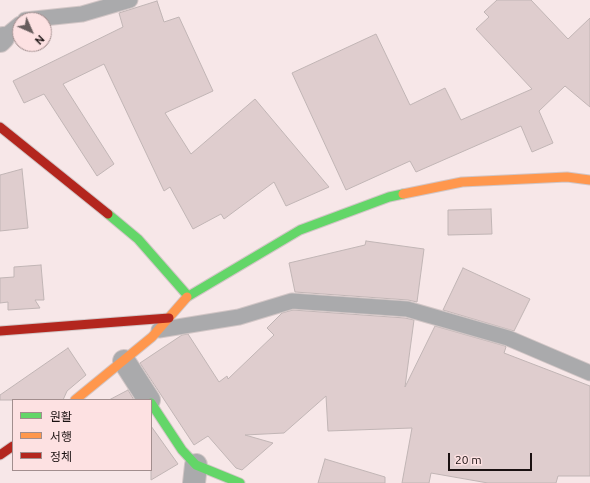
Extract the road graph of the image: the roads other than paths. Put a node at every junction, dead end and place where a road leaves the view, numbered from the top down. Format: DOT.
graph roads {
  1 [pos="130,0"];
  2 [pos="106,4"];
  3 [pos="52,17"];
  4 [pos="12,30"];
  5 [pos="1,39"];
  6 [pos="0,127"];
  7 [pos="590,180"];
  8 [pos="188,296"];
  9 [pos="164,324"];
  10 [pos="0,331"];
  11 [pos="124,361"];
  12 [pos="590,373"];
  13 [pos="76,399"];
  14 [pos="148,399"];
  15 [pos="152,405"];
  16 [pos="12,447"];
  17 [pos="0,455"];
  18 [pos="195,474"];
  19 [pos="240,483"];
  1 -- 2 [label="lane"];
  2 -- 3 [label="lane"];
  4 -- 5 [label="lane"];
  6 -- 8 [label="street"];
  7 -- 8 [label="street"];
  8 -- 9 [label="street"];
  9 -- 10 [label="street"];
  9 -- 11 [label="street"];
  9 -- 12 [label="lane"];
  11 -- 13 [label="street"];
  11 -- 14 [label="street"];
  15 -- 18 [label="street"];
  16 -- 17 [label="street"];
  18 -- 19 [label="street"];
}
